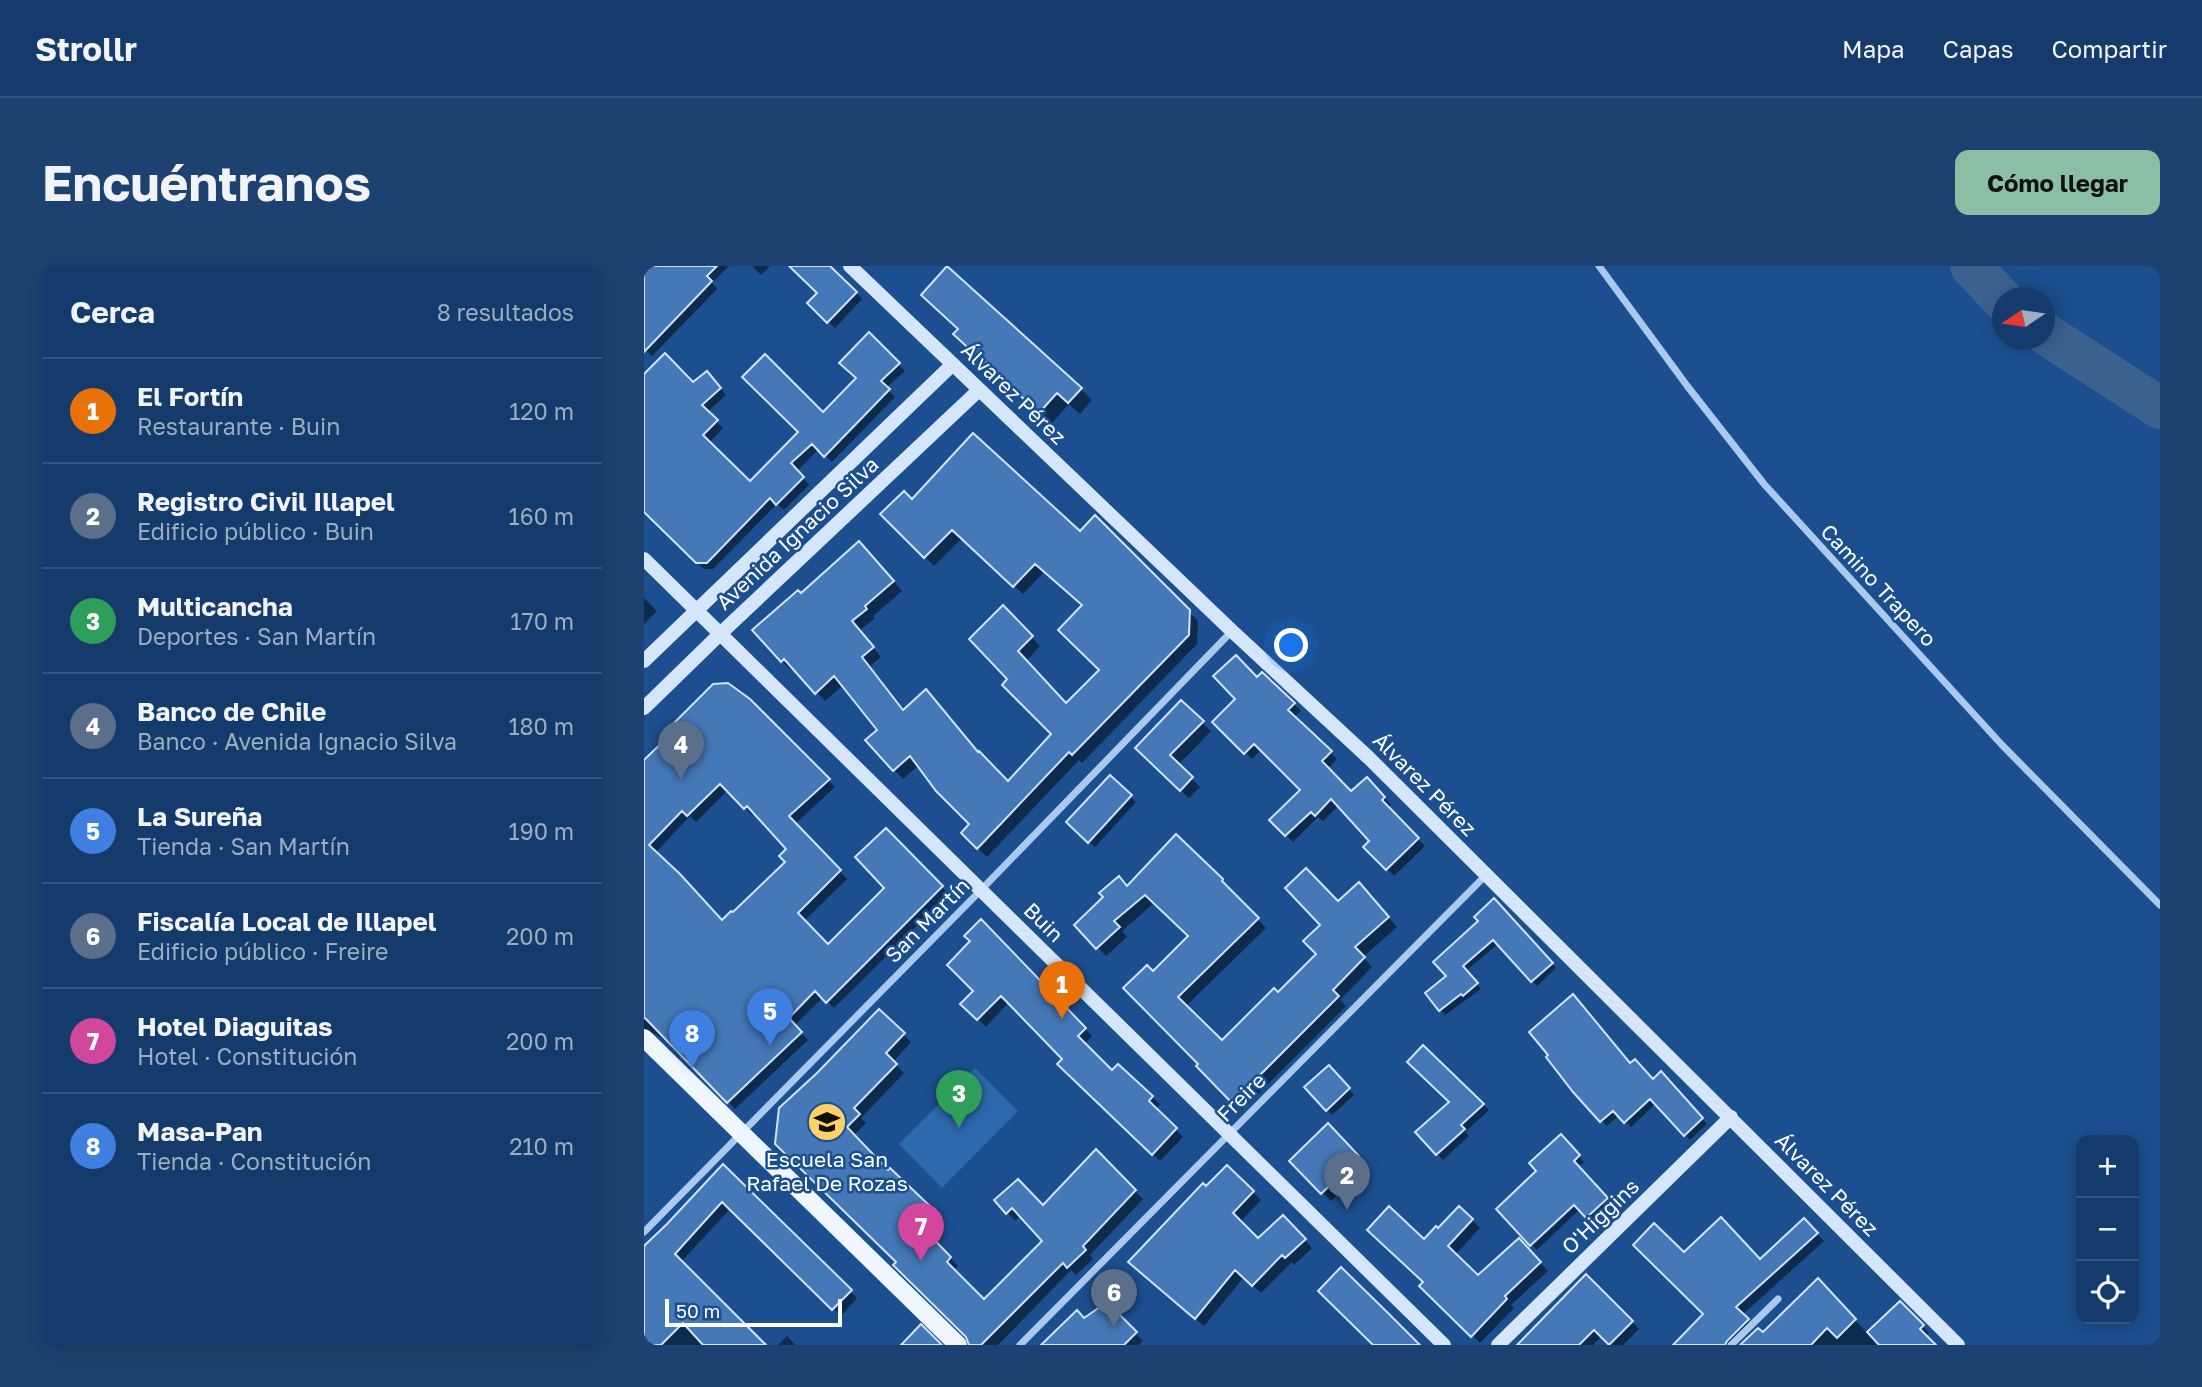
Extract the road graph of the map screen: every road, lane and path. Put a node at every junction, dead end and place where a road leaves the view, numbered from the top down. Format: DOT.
graph roads {
  1 [pos="850,266"];
  2 [pos="1599,266"];
  3 [pos="953,365"];
  4 [pos="979,390"];
  5 [pos="644,559"];
  6 [pos="696,611"];
  7 [pos="1232,631"];
  8 [pos="720,634"];
  9 [pos="644,661"];
  10 [pos="644,708"];
  11 [pos="1486,874"];
  12 [pos="981,890"];
  13 [pos="2160,905"];
  14 [pos="644,1038"];
  15 [pos="1731,1117"];
  16 [pos="740,1134"];
  17 [pos="1229,1134"];
  18 [pos="644,1231"];
  19 [pos="1778,1299"];
  20 [pos="958,1345"];
  21 [pos="1020,1345"];
  22 [pos="1444,1345"];
  23 [pos="1498,1345"];
  24 [pos="1731,1345"];
  25 [pos="1958,1345"];
  1 -- 3 [label="main road, Álvarez Pérez"];
  2 -- 13 [label="street, Camino Trapero"];
  3 -- 4 [label="main road, Álvarez Pérez"];
  3 -- 6 [label="main road, Avenida Ignacio Silva"];
  4 -- 7 [label="main road, Álvarez Pérez"];
  4 -- 8 [label="main road, Avenida Ignacio Silva"];
  5 -- 6 [label="main road, Buin"];
  6 -- 8 [label="main road, Buin"];
  6 -- 9 [label="main road, Avenida Ignacio Silva"];
  7 -- 11 [label="main road, Álvarez Pérez"];
  7 -- 12 [label="street, San Martín"];
  8 -- 10 [label="main road, Avenida Ignacio Silva"];
  8 -- 12 [label="main road, Buin"];
  11 -- 15 [label="main road, Álvarez Pérez"];
  11 -- 17 [label="street, Freire"];
  12 -- 16 [label="street, San Martín"];
  12 -- 17 [label="main road, Buin"];
  14 -- 16 [label="main road"];
  15 -- 23 [label="main road, O'Higgins"];
  15 -- 25 [label="main road, Álvarez Pérez"];
  16 -- 18 [label="street, San Martín"];
  16 -- 20 [label="main road"];
  17 -- 21 [label="street, Freire"];
  17 -- 22 [label="main road, Buin"];
  19 -- 24 [label="street"];
}
